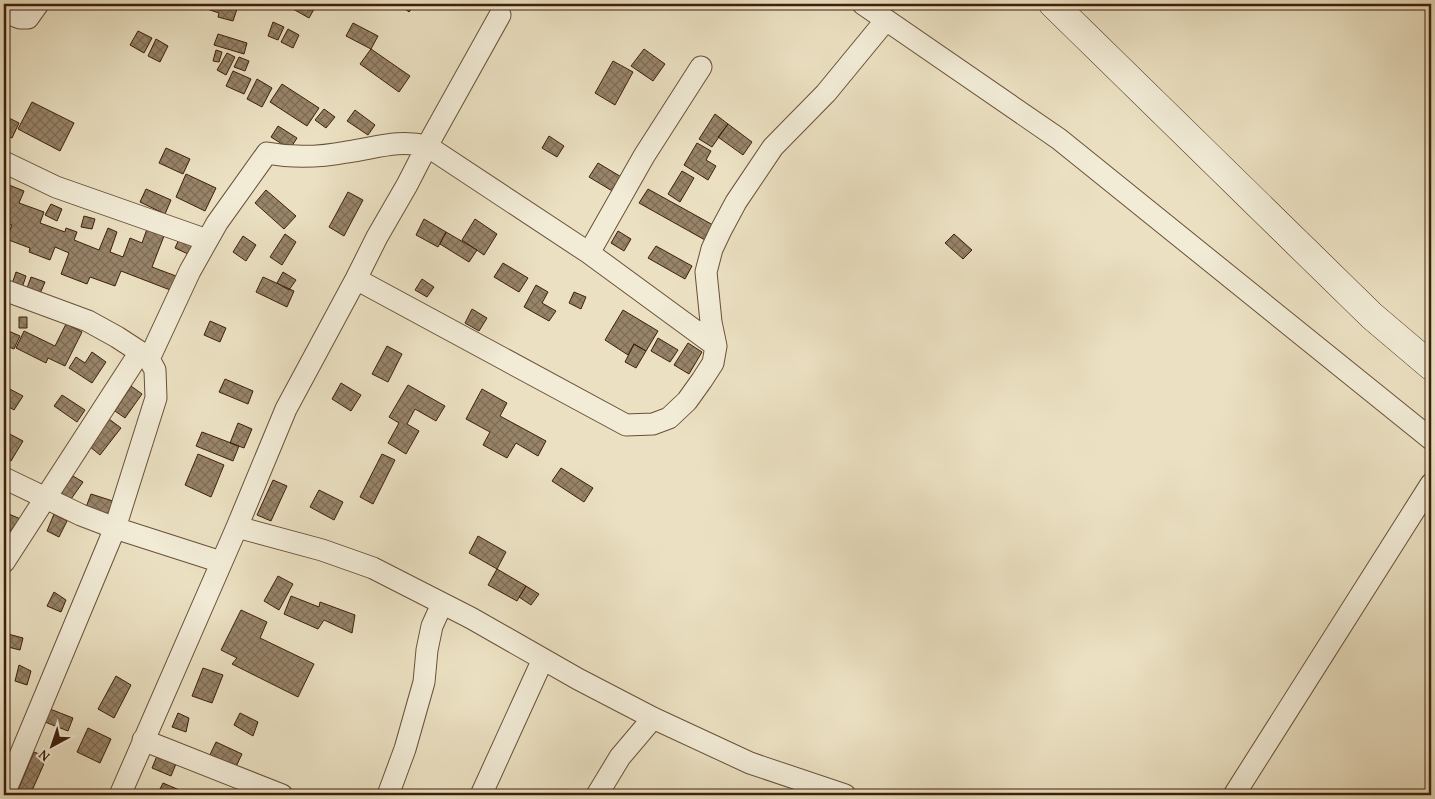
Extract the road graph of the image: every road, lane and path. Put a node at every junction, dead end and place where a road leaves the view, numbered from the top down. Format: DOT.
graph roads {
  1 [pos="38,4"];
  2 [pos="863,4"];
  3 [pos="1053,4"];
  4 [pos="4,12"];
  5 [pos="500,15"];
  6 [pos="886,20"];
  7 [pos="701,67"];
  8 [pos="427,146"];
  9 [pos="4,162"];
  10 [pos="207,240"];
  11 [pos="589,253"];
  12 [pos="356,279"];
  13 [pos="4,290"];
  14 [pos="716,346"];
  15 [pos="145,355"];
  16 [pos="1431,366"];
  17 [pos="1431,438"];
  18 [pos="4,478"];
  19 [pos="1431,484"];
  20 [pos="46,497"];
  21 [pos="237,527"];
  22 [pos="115,528"];
  23 [pos="4,562"];
  24 [pos="221,562"];
  25 [pos="442,604"];
  26 [pos="543,659"];
  27 [pos="653,718"];
  28 [pos="143,740"];
  29 [pos="4,794"];
  30 [pos="120,795"];
  31 [pos="282,795"];
  32 [pos="388,795"];
  33 [pos="481,795"];
  34 [pos="597,795"];
  35 [pos="845,795"];
  36 [pos="1234,795"];
  1 -- 4 [label="street"];
  2 -- 6 [label="street"];
  3 -- 16 [label="main road"];
  5 -- 8 [label="street"];
  6 -- 14 [label="street"];
  6 -- 17 [label="street"];
  7 -- 11 [label="street"];
  8 -- 10 [label="street"];
  8 -- 11 [label="street"];
  8 -- 12 [label="street"];
  9 -- 10 [label="street"];
  10 -- 15 [label="street"];
  11 -- 14 [label="street"];
  12 -- 14 [label="street"];
  12 -- 21 [label="street"];
  13 -- 15 [label="street"];
  15 -- 20 [label="street"];
  15 -- 22 [label="street"];
  18 -- 20 [label="street"];
  19 -- 36 [label="street"];
  20 -- 22 [label="street"];
  20 -- 23 [label="street"];
  21 -- 24 [label="street"];
  21 -- 25 [label="street"];
  22 -- 24 [label="street"];
  22 -- 29 [label="street"];
  24 -- 28 [label="street"];
  25 -- 26 [label="street"];
  25 -- 32 [label="street"];
  26 -- 27 [label="street"];
  26 -- 33 [label="street"];
  27 -- 34 [label="street"];
  27 -- 35 [label="street"];
  28 -- 30 [label="street"];
  28 -- 31 [label="street"];
}
